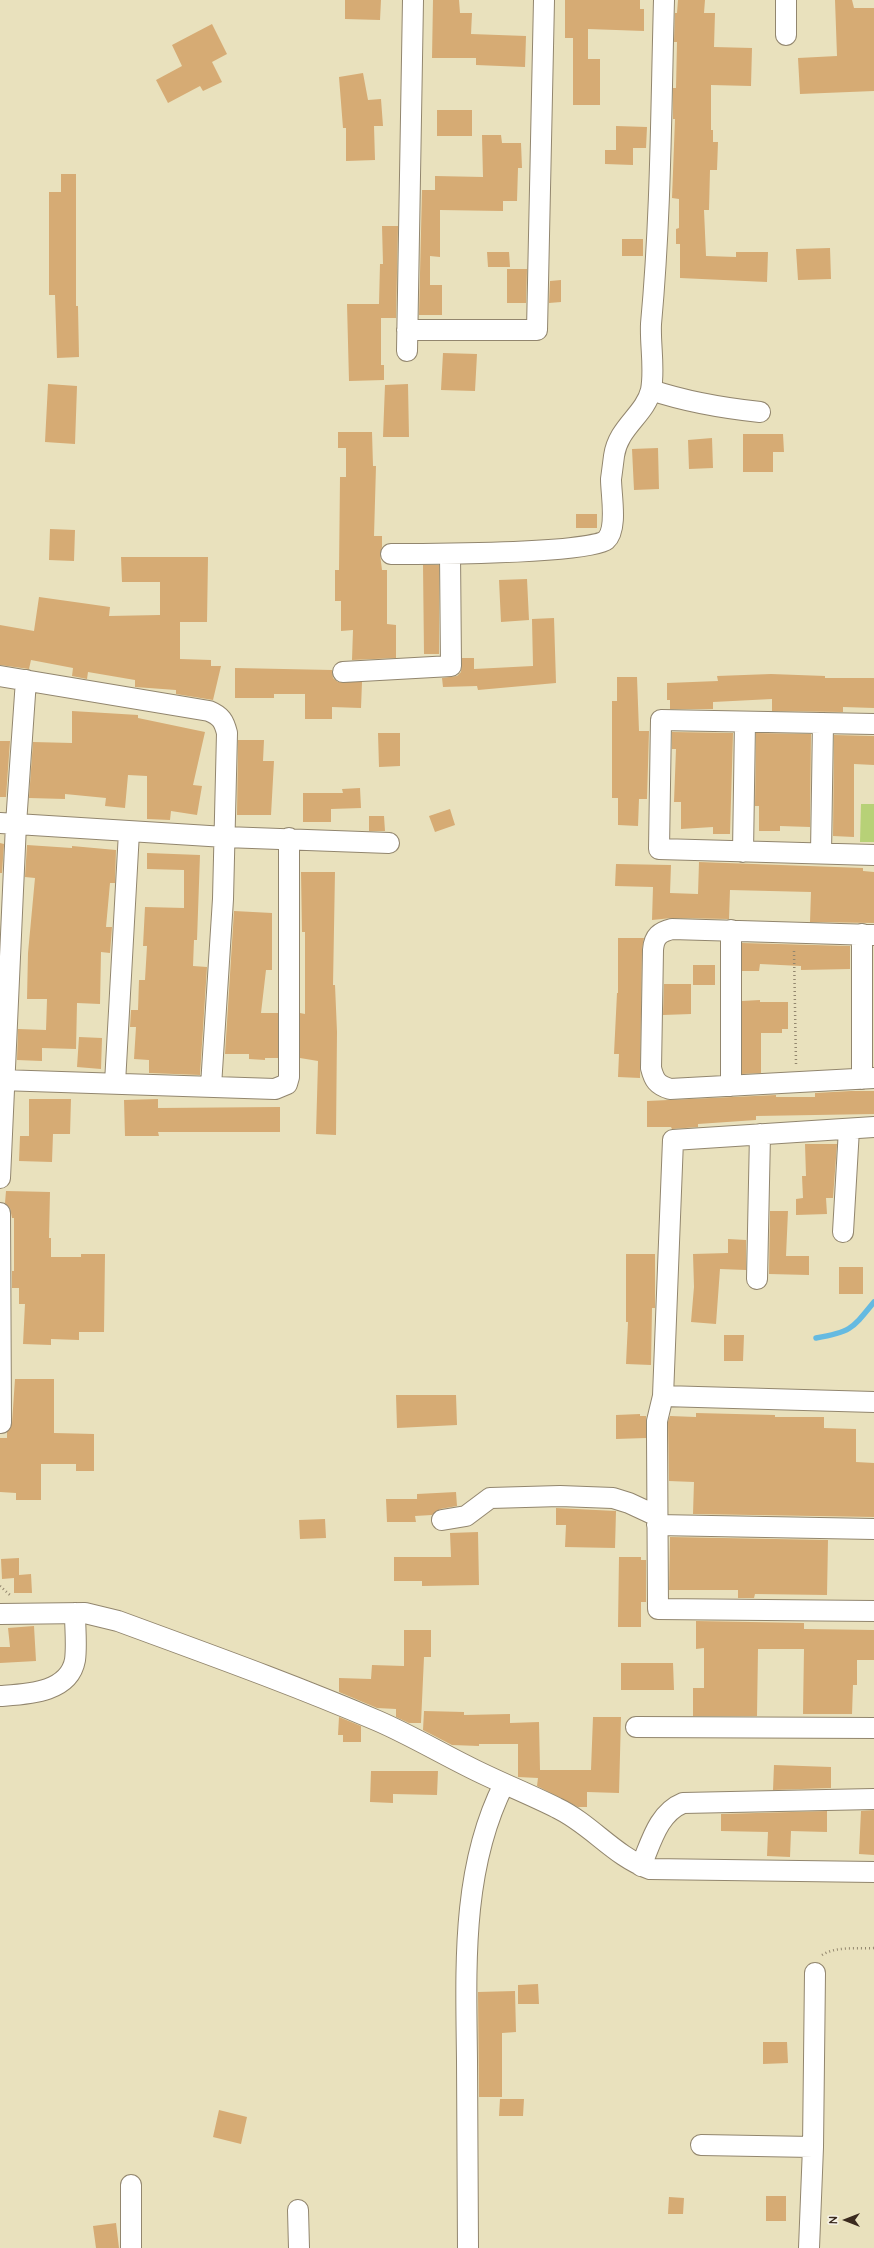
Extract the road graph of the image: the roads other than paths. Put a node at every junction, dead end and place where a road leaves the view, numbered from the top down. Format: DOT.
graph roads {
  1 [pos="413,0"];
  2 [pos="544,0"];
  3 [pos="664,0"];
  4 [pos="786,0"];
  5 [pos="786,35"];
  6 [pos="407,330"];
  7 [pos="407,351"];
  8 [pos="650,390"];
  9 [pos="760,412"];
  10 [pos="391,554"];
  11 [pos="450,554"];
  12 [pos="343,672"];
  13 [pos="0,676"];
  14 [pos="26,680"];
  15 [pos="745,722"];
  16 [pos="823,723"];
  17 [pos="874,724"];
  18 [pos="8,824"];
  19 [pos="129,832"];
  20 [pos="225,837"];
  21 [pos="289,838"];
  22 [pos="389,843"];
  23 [pos="743,852"];
  24 [pos="821,853"];
  25 [pos="874,855"];
  26 [pos="731,930"];
  27 [pos="868,935"];
  28 [pos="868,1078"];
  29 [pos="2,1080"];
  30 [pos="115,1082"];
  31 [pos="211,1086"];
  32 [pos="731,1086"];
  33 [pos="874,1127"];
  34 [pos="849,1129"];
  35 [pos="760,1134"];
  36 [pos="0,1178"];
  37 [pos="0,1213"];
  38 [pos="843,1232"];
  39 [pos="757,1279"];
  40 [pos="0,1298"];
  41 [pos="663,1396"];
  42 [pos="874,1402"];
  43 [pos="1,1423"];
  44 [pos="442,1520"];
  45 [pos="657,1521"];
  46 [pos="874,1529"];
  47 [pos="874,1611"];
  48 [pos="75,1613"];
  49 [pos="0,1614"];
  50 [pos="0,1696"];
  51 [pos="636,1726"];
  52 [pos="874,1728"];
  53 [pos="504,1784"];
  54 [pos="874,1799"];
  55 [pos="641,1866"];
  56 [pos="874,1872"];
  57 [pos="815,1973"];
  58 [pos="701,2145"];
  59 [pos="813,2147"];
  60 [pos="131,2185"];
  61 [pos="298,2210"];
  62 [pos="131,2248"];
  63 [pos="299,2248"];
  64 [pos="468,2248"];
  65 [pos="809,2248"];
  1 -- 6 [label="street"];
  2 -- 6 [label="street"];
  3 -- 8 [label="street"];
  4 -- 5 [label="street"];
  6 -- 7 [label="street"];
  8 -- 9 [label="street"];
  8 -- 11 [label="street"];
  10 -- 11 [label="street"];
  11 -- 12 [label="street"];
  13 -- 14 [label="street"];
  14 -- 18 [label="street"];
  14 -- 20 [label="street"];
  15 -- 16 [label="street"];
  15 -- 23 [label="street"];
  15 -- 23 [label="street"];
  16 -- 17 [label="street"];
  16 -- 24 [label="street"];
  18 -- 19 [label="street"];
  18 -- 29 [label="street"];
  19 -- 20 [label="street"];
  19 -- 30 [label="street"];
  20 -- 21 [label="street"];
  20 -- 31 [label="street"];
  21 -- 22 [label="street"];
  21 -- 31 [label="street"];
  23 -- 24 [label="street"];
  24 -- 25 [label="street"];
  26 -- 27 [label="street"];
  26 -- 32 [label="street"];
  26 -- 32 [label="street"];
  27 -- 28 [label="street"];
  28 -- 32 [label="street"];
  29 -- 30 [label="street"];
  29 -- 36 [label="street"];
  30 -- 31 [label="street"];
  33 -- 34 [label="street"];
  34 -- 35 [label="street"];
  34 -- 38 [label="street"];
  35 -- 39 [label="street"];
  35 -- 41 [label="street"];
  37 -- 40 [label="street"];
  40 -- 43 [label="street"];
  41 -- 42 [label="street"];
  41 -- 45 [label="street"];
  44 -- 45 [label="street"];
  45 -- 46 [label="street"];
  45 -- 47 [label="street"];
  48 -- 49 [label="street"];
  48 -- 50 [label="street"];
  48 -- 53 [label="street"];
  51 -- 52 [label="street"];
  53 -- 55 [label="street"];
  53 -- 64 [label="street"];
  54 -- 55 [label="street"];
  55 -- 56 [label="street"];
  57 -- 59 [label="street"];
  58 -- 59 [label="street"];
  59 -- 65 [label="street"];
  60 -- 62 [label="street"];
  61 -- 63 [label="street"];
}
